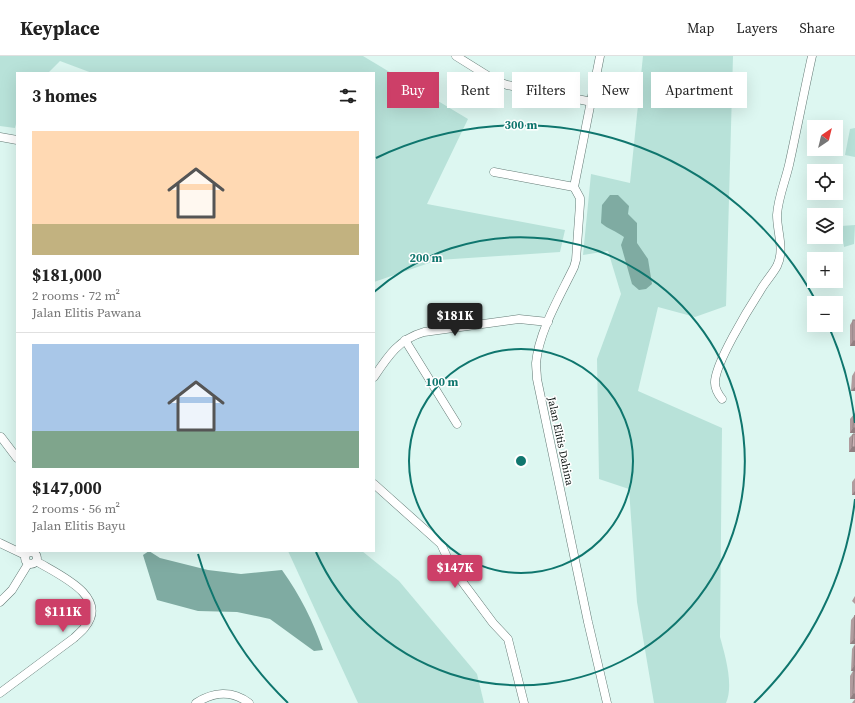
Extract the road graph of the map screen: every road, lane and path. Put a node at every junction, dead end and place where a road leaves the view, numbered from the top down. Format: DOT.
graph roads {
  1 [pos="456,56"];
  2 [pos="600,56"];
  3 [pos="812,56"];
  4 [pos="597,72"];
  5 [pos="588,101"];
  6 [pos="591,108"];
  7 [pos="0,137"];
  8 [pos="16,140"];
  9 [pos="494,172"];
  10 [pos="574,187"];
  11 [pos="548,322"];
  12 [pos="405,340"];
  13 [pos="375,376"];
  14 [pos="722,399"];
  15 [pos="457,424"];
  16 [pos="1,437"];
  17 [pos="16,457"];
  18 [pos="375,485"];
  19 [pos="0,543"];
  20 [pos="16,551"];
  21 [pos="19,552"];
  22 [pos="34,552"];
  23 [pos="25,555"];
  24 [pos="36,561"];
  25 [pos="28,564"];
  26 [pos="0,602"];
  27 [pos="0,693"];
  28 [pos="196,703"];
  29 [pos="249,703"];
  30 [pos="524,703"];
  31 [pos="607,703"];
  1 -- 5 [label="street"];
  2 -- 4 [label="street"];
  3 -- 14 [label="street"];
  6 -- 10 [label="street"];
  7 -- 8 [label="street"];
  9 -- 10 [label="street"];
  10 -- 11 [label="street, Jalan Elitis Dahina"];
  11 -- 12 [label="street"];
  11 -- 31 [label="street, Jalan Elitis Dahina"];
  12 -- 13 [label="street"];
  12 -- 15 [label="street"];
  16 -- 17 [label="street"];
  18 -- 30 [label="street"];
  19 -- 20 [label="street"];
  21 -- 23 [label="street"];
  22 -- 23 [label="street"];
  22 -- 24 [label="street"];
  23 -- 25 [label="street"];
  24 -- 25 [label="street"];
  24 -- 27 [label="street"];
  25 -- 26 [label="street"];
  28 -- 29 [label="street"];
}
